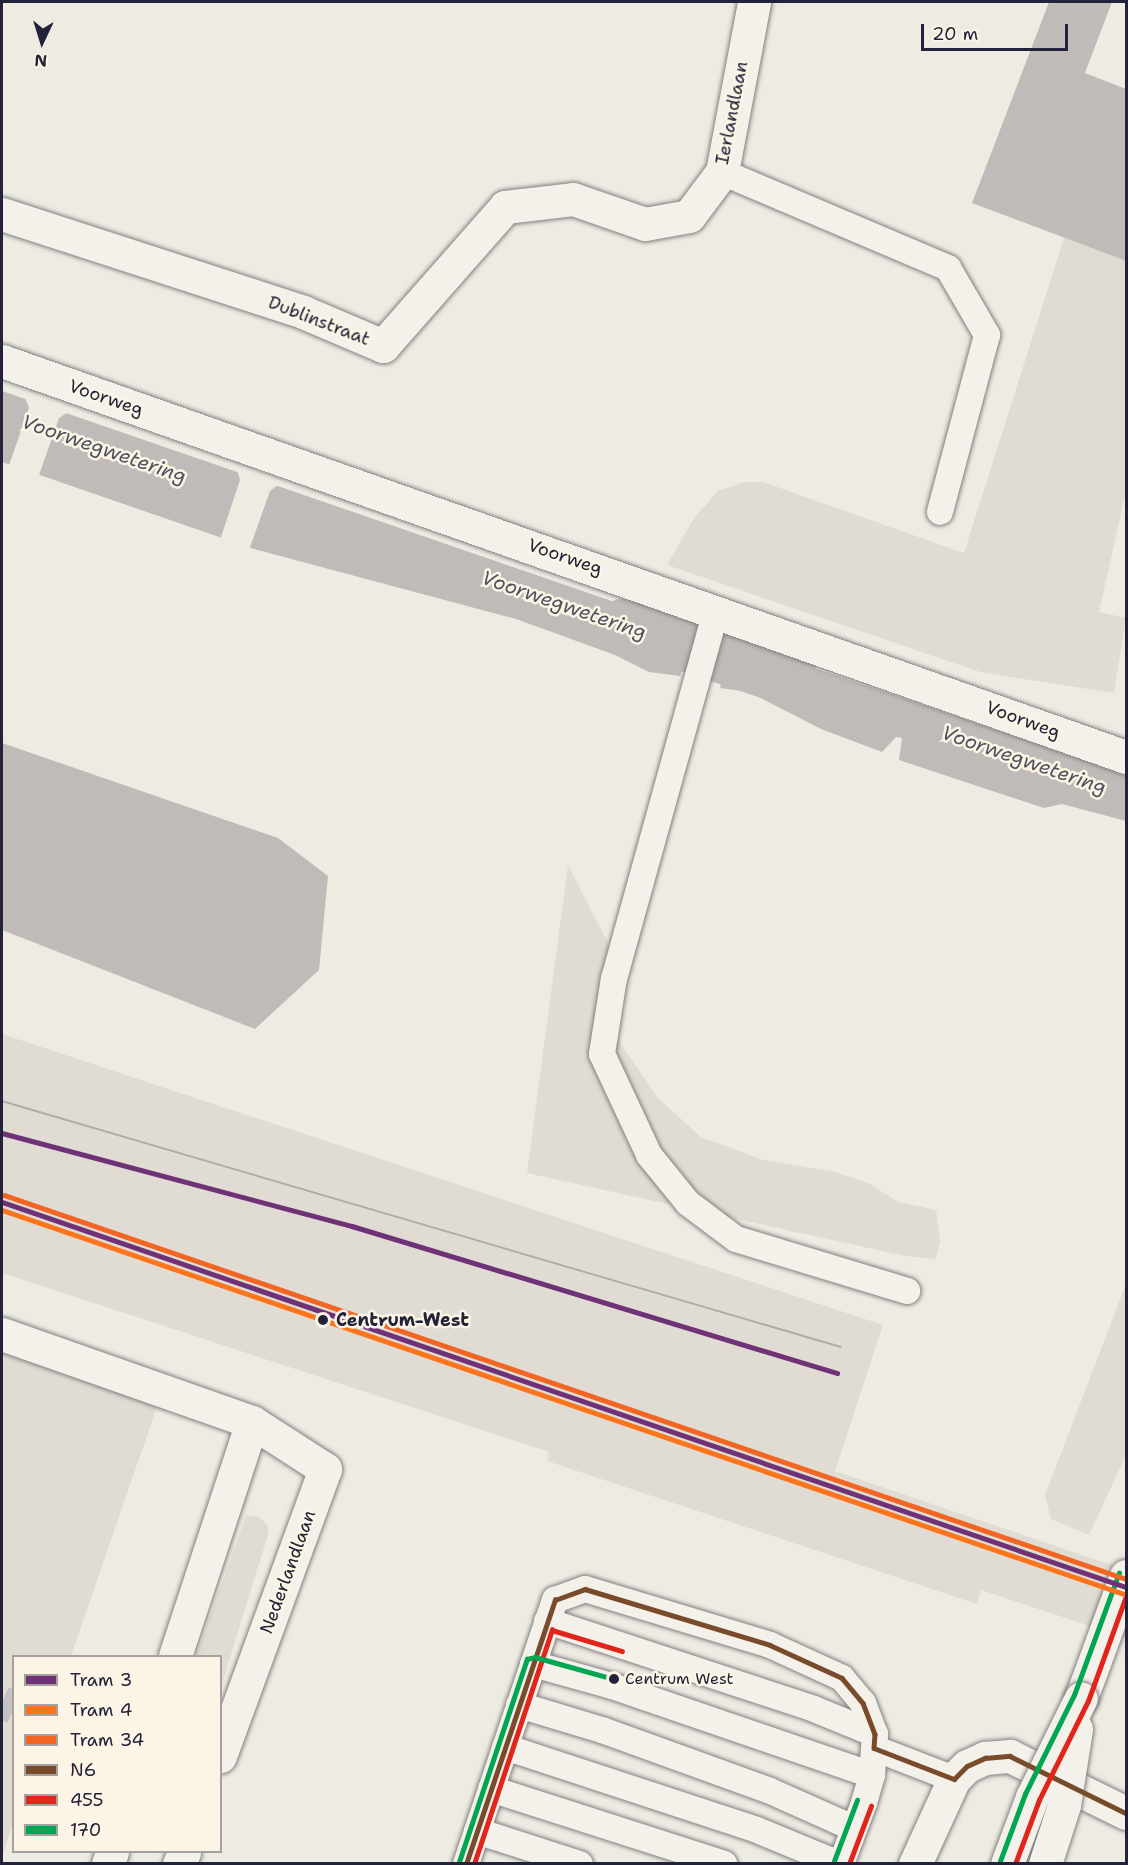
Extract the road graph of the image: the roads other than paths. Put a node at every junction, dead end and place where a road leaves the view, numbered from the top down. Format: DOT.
graph roads {
  1 [pos="754,2"];
  2 [pos="722,172"];
  3 [pos="2,214"];
  4 [pos="689,216"];
  5 [pos="2,361"];
  6 [pos="940,512"];
  7 [pos="715,617"];
  8 [pos="1126,758"];
  9 [pos="907,1291"];
  10 [pos="2,1334"];
  11 [pos="252,1422"];
  12 [pos="1126,1576"];
  13 [pos="547,1621"];
  14 [pos="175,1655"];
  15 [pos="533,1664"];
  16 [pos="1081,1698"];
  17 [pos="519,1706"];
  18 [pos="875,1741"];
  19 [pos="505,1747"];
  20 [pos="222,1751"];
  21 [pos="872,1775"];
  22 [pos="954,1779"];
  23 [pos="491,1789"];
  24 [pos="1126,1813"];
  25 [pos="853,1828"];
  26 [pos="477,1832"];
  27 [pos="466,1863"];
  28 [pos="580,1863"];
  29 [pos="724,1863"];
  30 [pos="839,1863"];
  31 [pos="915,1863"];
  32 [pos="1007,1863"];
  33 [pos="1045,1863"];
  1 -- 2 [label="street, Ierlandlaan"];
  2 -- 4 [label="street, Ierlandlaan"];
  2 -- 6 [label="lane"];
  3 -- 4 [label="street, Dublinstraat"];
  5 -- 7 [label="street, Voorweg"];
  7 -- 8 [label="street, Voorweg"];
  7 -- 9 [label="lane"];
  10 -- 11 [label="street, Nederlandlaan"];
  11 -- 14 [label="street"];
  11 -- 20 [label="street, Nederlandlaan"];
  12 -- 16 [label="street"];
  13 -- 15 [label="lane"];
  13 -- 18 [label="lane"];
  13 -- 18 [label="lane"];
  15 -- 17 [label="lane"];
  15 -- 21 [label="lane"];
  16 -- 32 [label="street, bridge"];
  16 -- 33 [label="street, bridge"];
  17 -- 19 [label="lane"];
  17 -- 25 [label="lane"];
  18 -- 21 [label="lane"];
  18 -- 22 [label="lane"];
  19 -- 23 [label="lane"];
  19 -- 30 [label="lane"];
  21 -- 25 [label="lane"];
  22 -- 24 [label="street"];
  22 -- 31 [label="street"];
  23 -- 26 [label="lane"];
  23 -- 29 [label="lane"];
  25 -- 30 [label="lane"];
  26 -- 27 [label="lane"];
  26 -- 28 [label="lane"];
}
